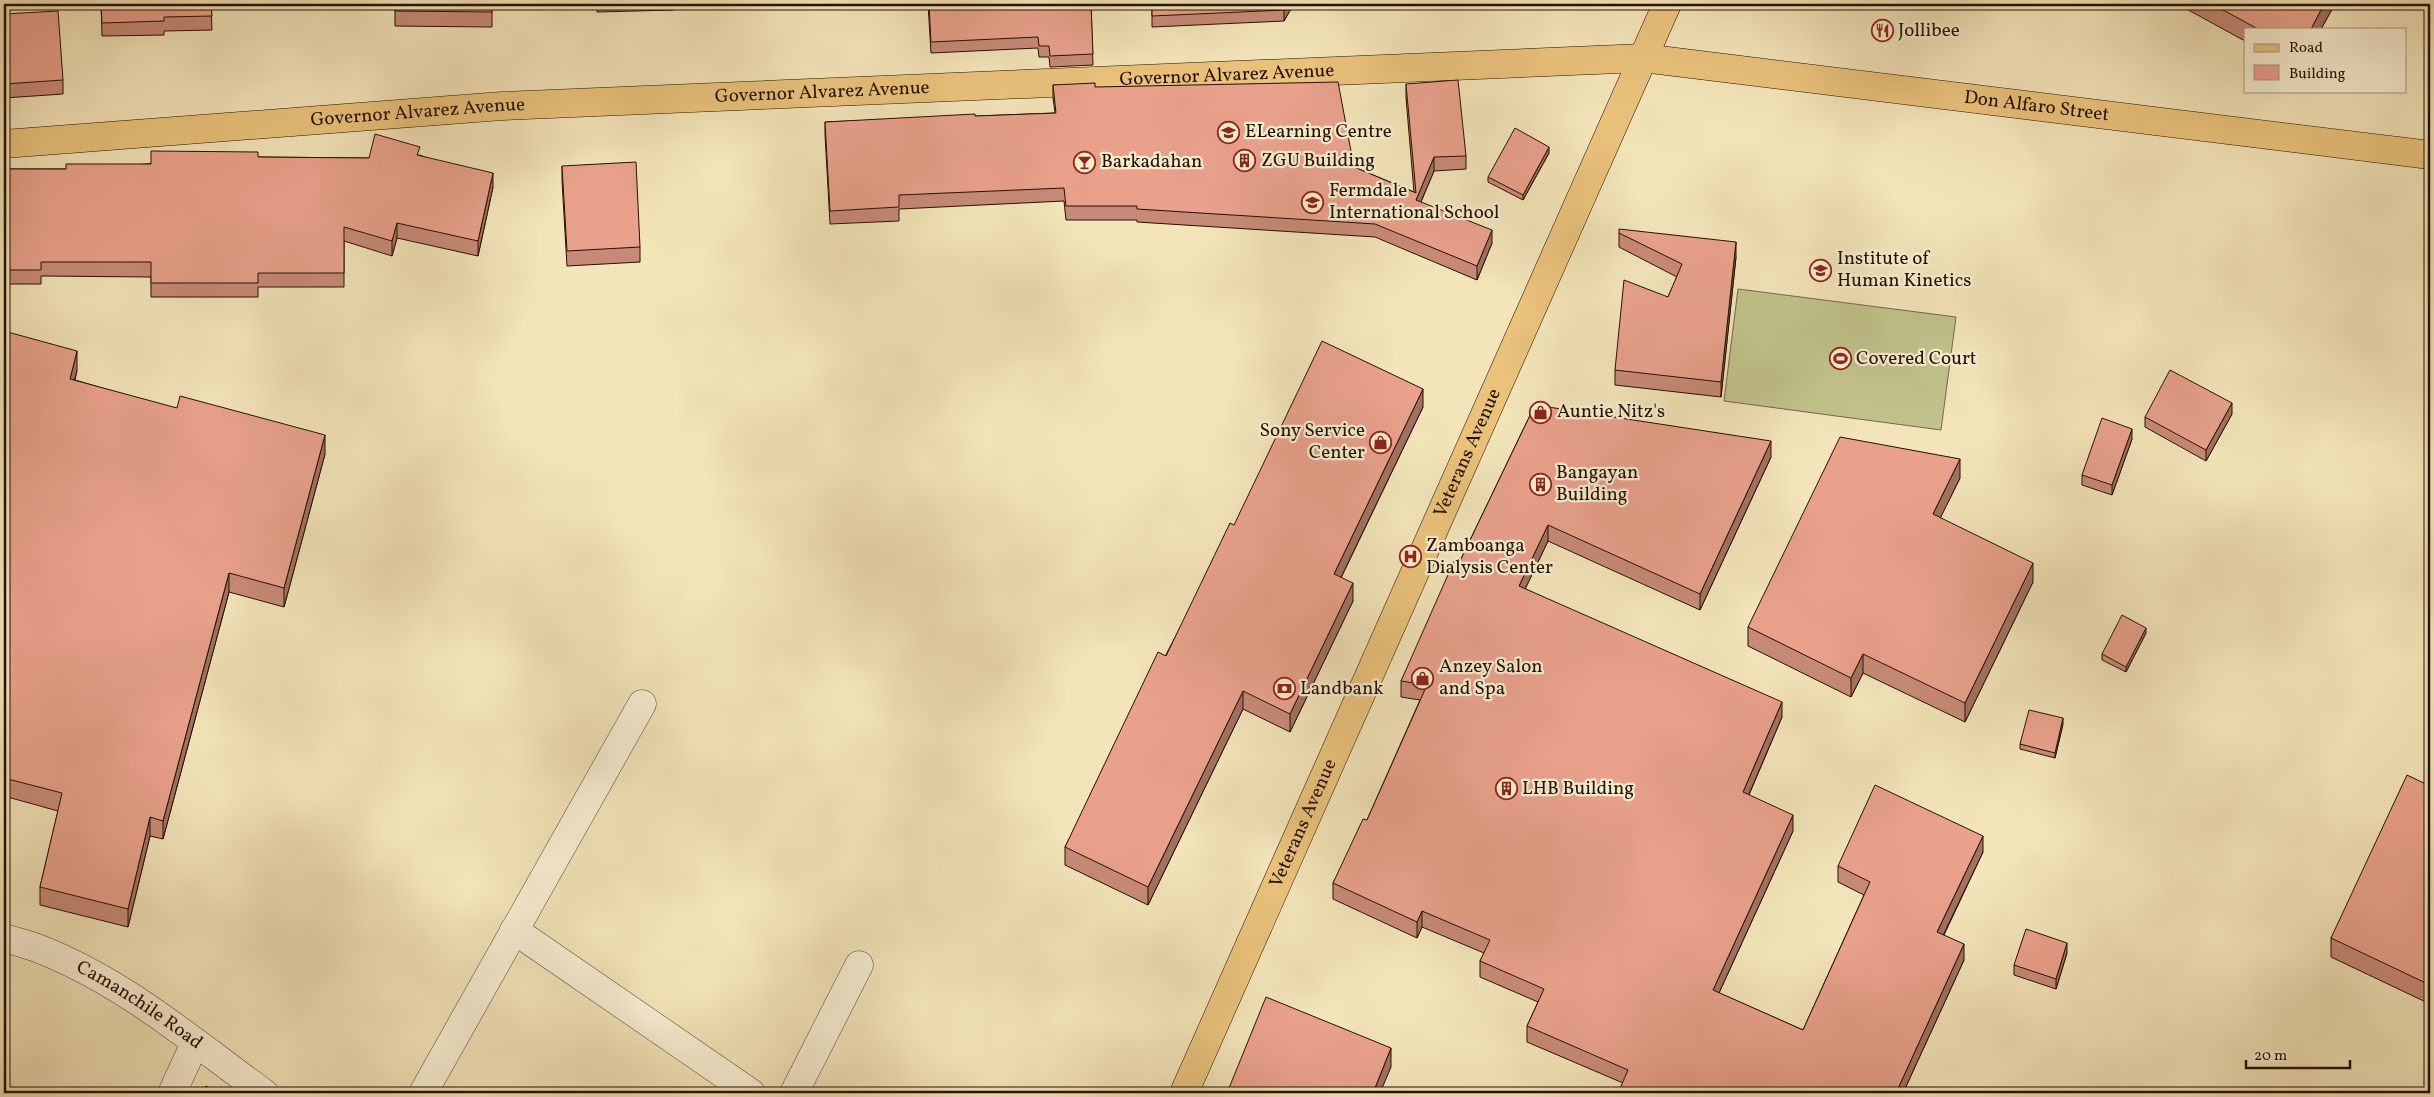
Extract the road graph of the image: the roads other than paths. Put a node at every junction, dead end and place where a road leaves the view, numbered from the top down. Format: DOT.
graph roads {
  1 [pos="1667,4"];
  2 [pos="1643,58"];
  3 [pos="4,144"];
  4 [pos="2430,155"];
  5 [pos="642,704"];
  6 [pos="514,930"];
  7 [pos="4,938"];
  8 [pos="859,965"];
  9 [pos="195,1043"];
  10 [pos="172,1093"];
  11 [pos="264,1093"];
  12 [pos="423,1093"];
  13 [pos="752,1093"];
  14 [pos="794,1093"];
  15 [pos="1184,1093"];
  1 -- 2 [label="main road, Veterans Avenue"];
  2 -- 3 [label="main road, Governor Alvarez Avenue"];
  2 -- 4 [label="main road, Don Alfaro Street"];
  2 -- 15 [label="main road, Veterans Avenue"];
  5 -- 6 [label="street"];
  6 -- 12 [label="street"];
  6 -- 13 [label="street"];
  7 -- 9 [label="street, Camanchile Road"];
  8 -- 14 [label="street"];
  9 -- 10 [label="street"];
  9 -- 11 [label="street, Camanchile Road"];
}
